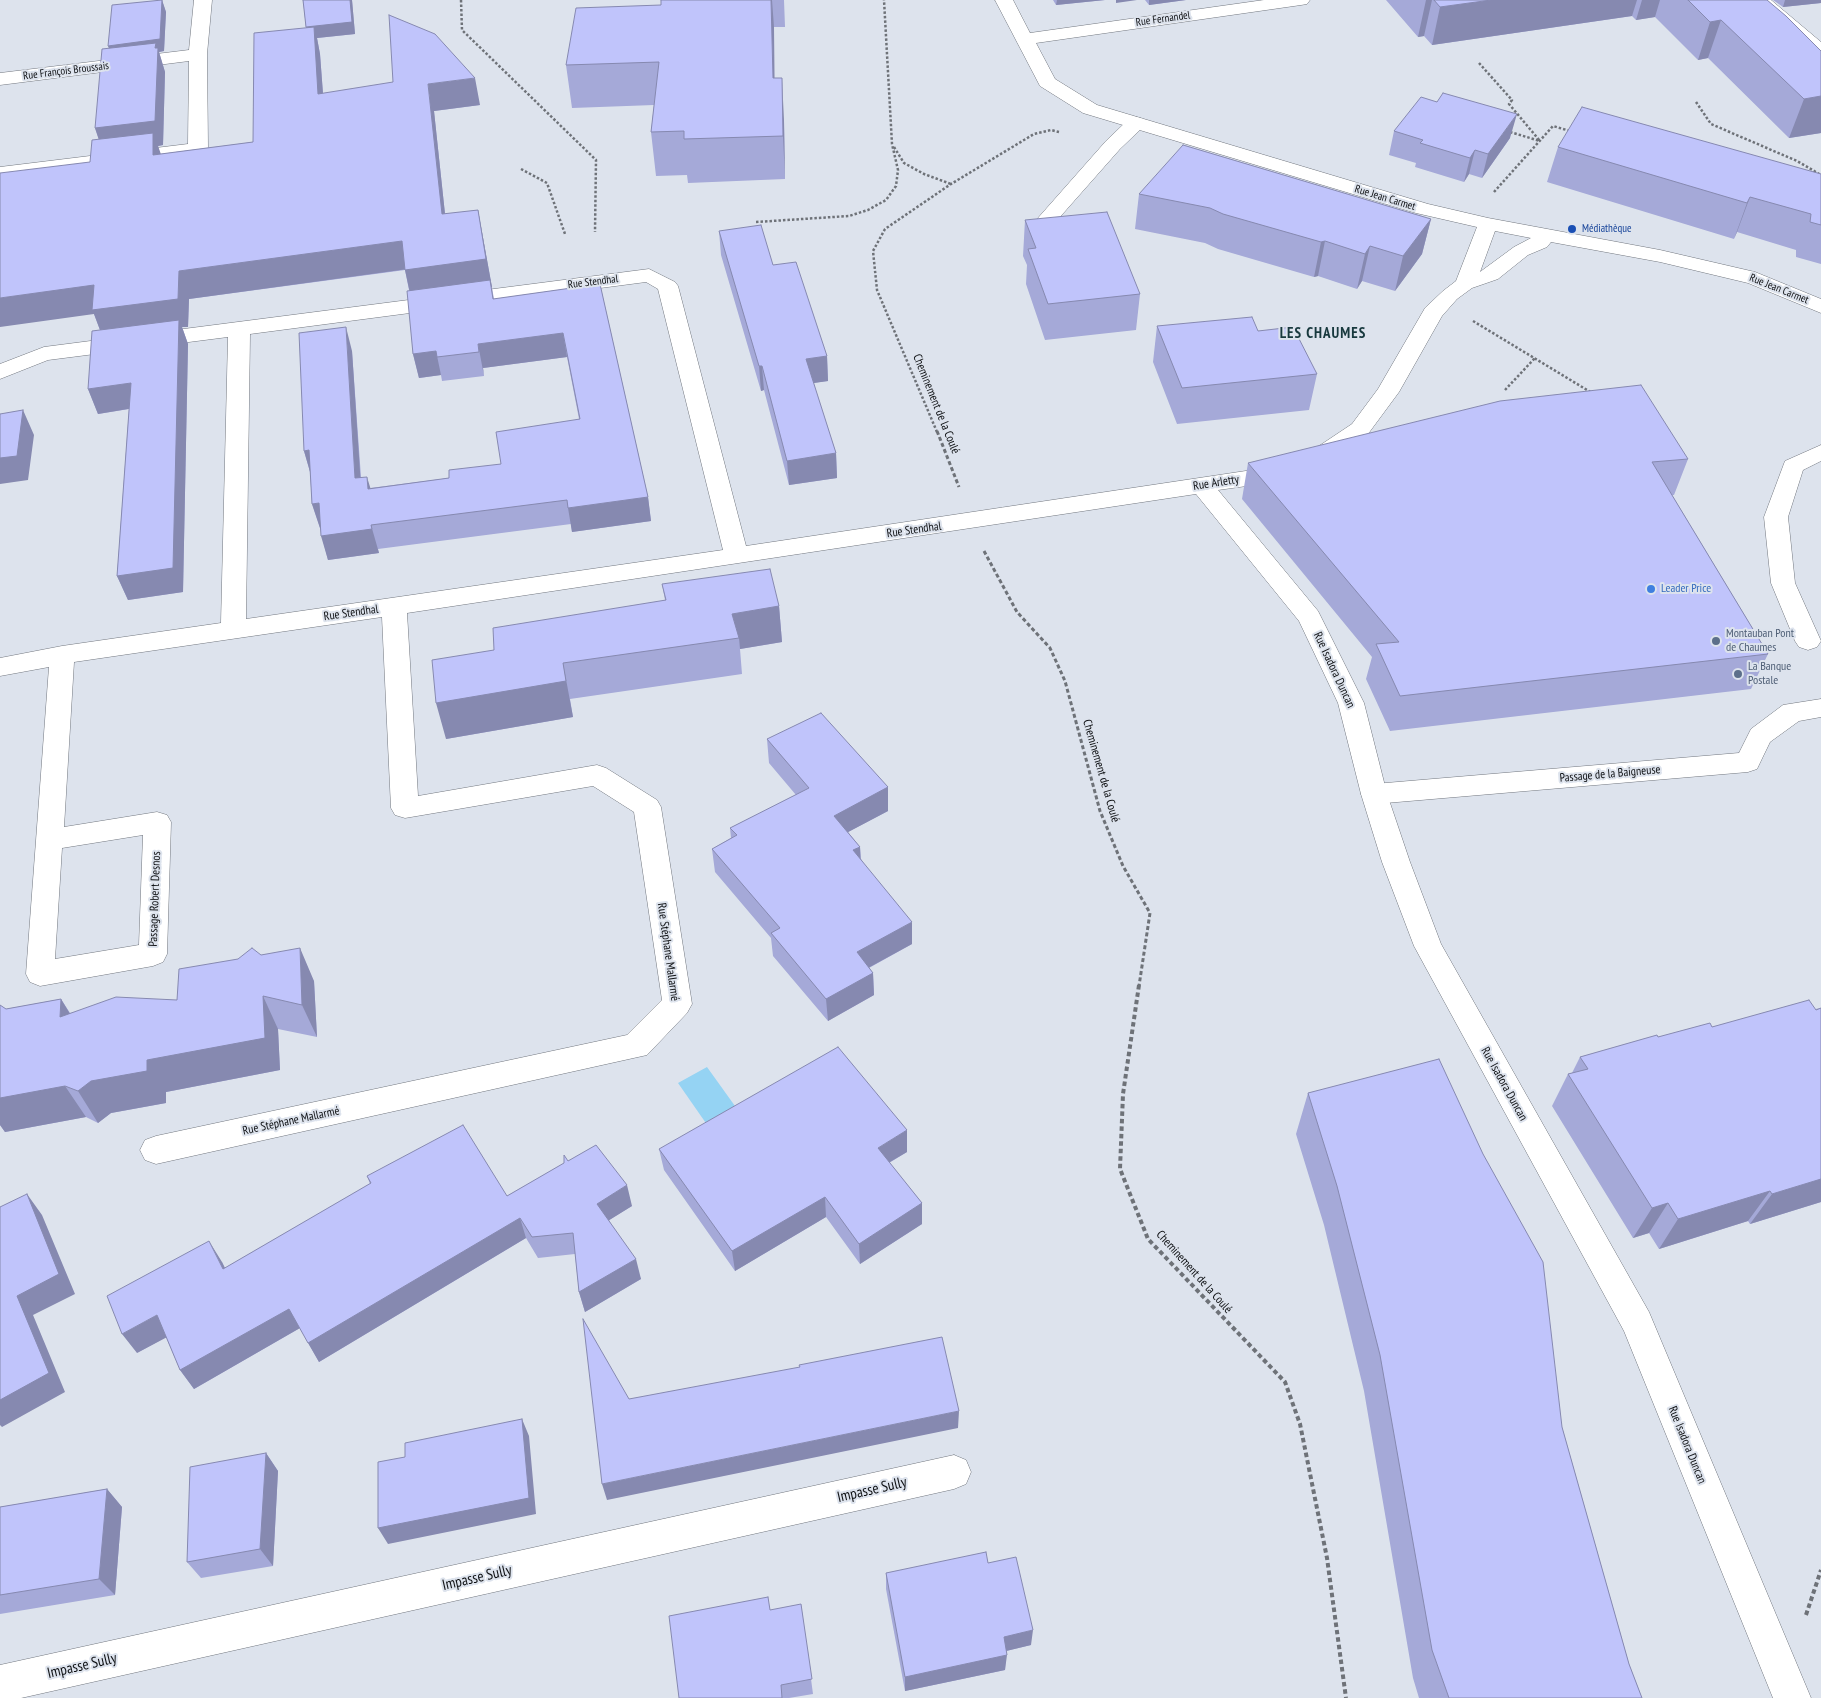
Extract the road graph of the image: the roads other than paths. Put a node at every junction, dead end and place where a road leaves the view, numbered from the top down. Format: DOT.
graph roads {
  1 [pos="203,0"];
  2 [pos="1004,0"];
  3 [pos="1301,0"];
  4 [pos="1762,0"];
  5 [pos="1780,17"];
  6 [pos="1821,33"];
  7 [pos="1025,39"];
  8 [pos="1821,50"];
  9 [pos="198,54"];
  10 [pos="0,79"];
  11 [pos="1136,123"];
  12 [pos="0,173"];
  13 [pos="1045,222"];
  14 [pos="1488,224"];
  15 [pos="1543,234"];
  16 [pos="1465,284"];
  17 [pos="1821,307"];
  18 [pos="239,329"];
  19 [pos="0,372"];
  20 [pos="1821,452"];
  21 [pos="1200,486"];
  22 [pos="972,522"];
  23 [pos="737,556"];
  24 [pos="394,606"];
  25 [pos="233,630"];
  26 [pos="1808,640"];
  27 [pos="62,655"];
  28 [pos="0,667"];
  29 [pos="1821,708"];
  30 [pos="1374,794"];
  31 [pos="50,840"];
  32 [pos="156,1150"];
  33 [pos="954,1472"];
  34 [pos="0,1684"];
  35 [pos="1792,1698"];
  1 -- 9 [label="street"];
  2 -- 7 [label="street, Rue Jean Carmet"];
  3 -- 7 [label="street, Rue Fernandel"];
  4 -- 5 [label="street"];
  5 -- 6 [label="street"];
  5 -- 8 [label="street"];
  7 -- 11 [label="street, Rue Jean Carmet"];
  9 -- 10 [label="street, Rue François Broussais"];
  9 -- 12 [label="street"];
  11 -- 13 [label="street"];
  11 -- 14 [label="street, Rue Jean Carmet"];
  14 -- 15 [label="street, Rue Jean Carmet"];
  14 -- 16 [label="street"];
  15 -- 16 [label="street"];
  15 -- 17 [label="street, Rue Jean Carmet"];
  16 -- 21 [label="street, Rue Arletty"];
  18 -- 19 [label="street, Rue Stendhal"];
  18 -- 23 [label="street, Rue Stendhal"];
  18 -- 25 [label="street"];
  20 -- 26 [label="street"];
  21 -- 22 [label="street, Rue Arletty"];
  21 -- 30 [label="street, Rue Isadora Duncan"];
  22 -- 23 [label="street, Rue Stendhal"];
  23 -- 24 [label="street, Rue Stendhal"];
  24 -- 25 [label="street, Rue Stendhal"];
  24 -- 32 [label="street, Rue Stéphane Mallarmé"];
  25 -- 27 [label="street, Rue Stendhal"];
  27 -- 28 [label="street, Rue Stendhal"];
  27 -- 31 [label="street, Passage Robert Desnos"];
  29 -- 30 [label="street, Passage de la Baigneuse"];
  30 -- 35 [label="street, Rue Isadora Duncan"];
  31 -- 31 [label="street, Passage Robert Desnos"];
  33 -- 34 [label="street, Impasse Sully"];
}
